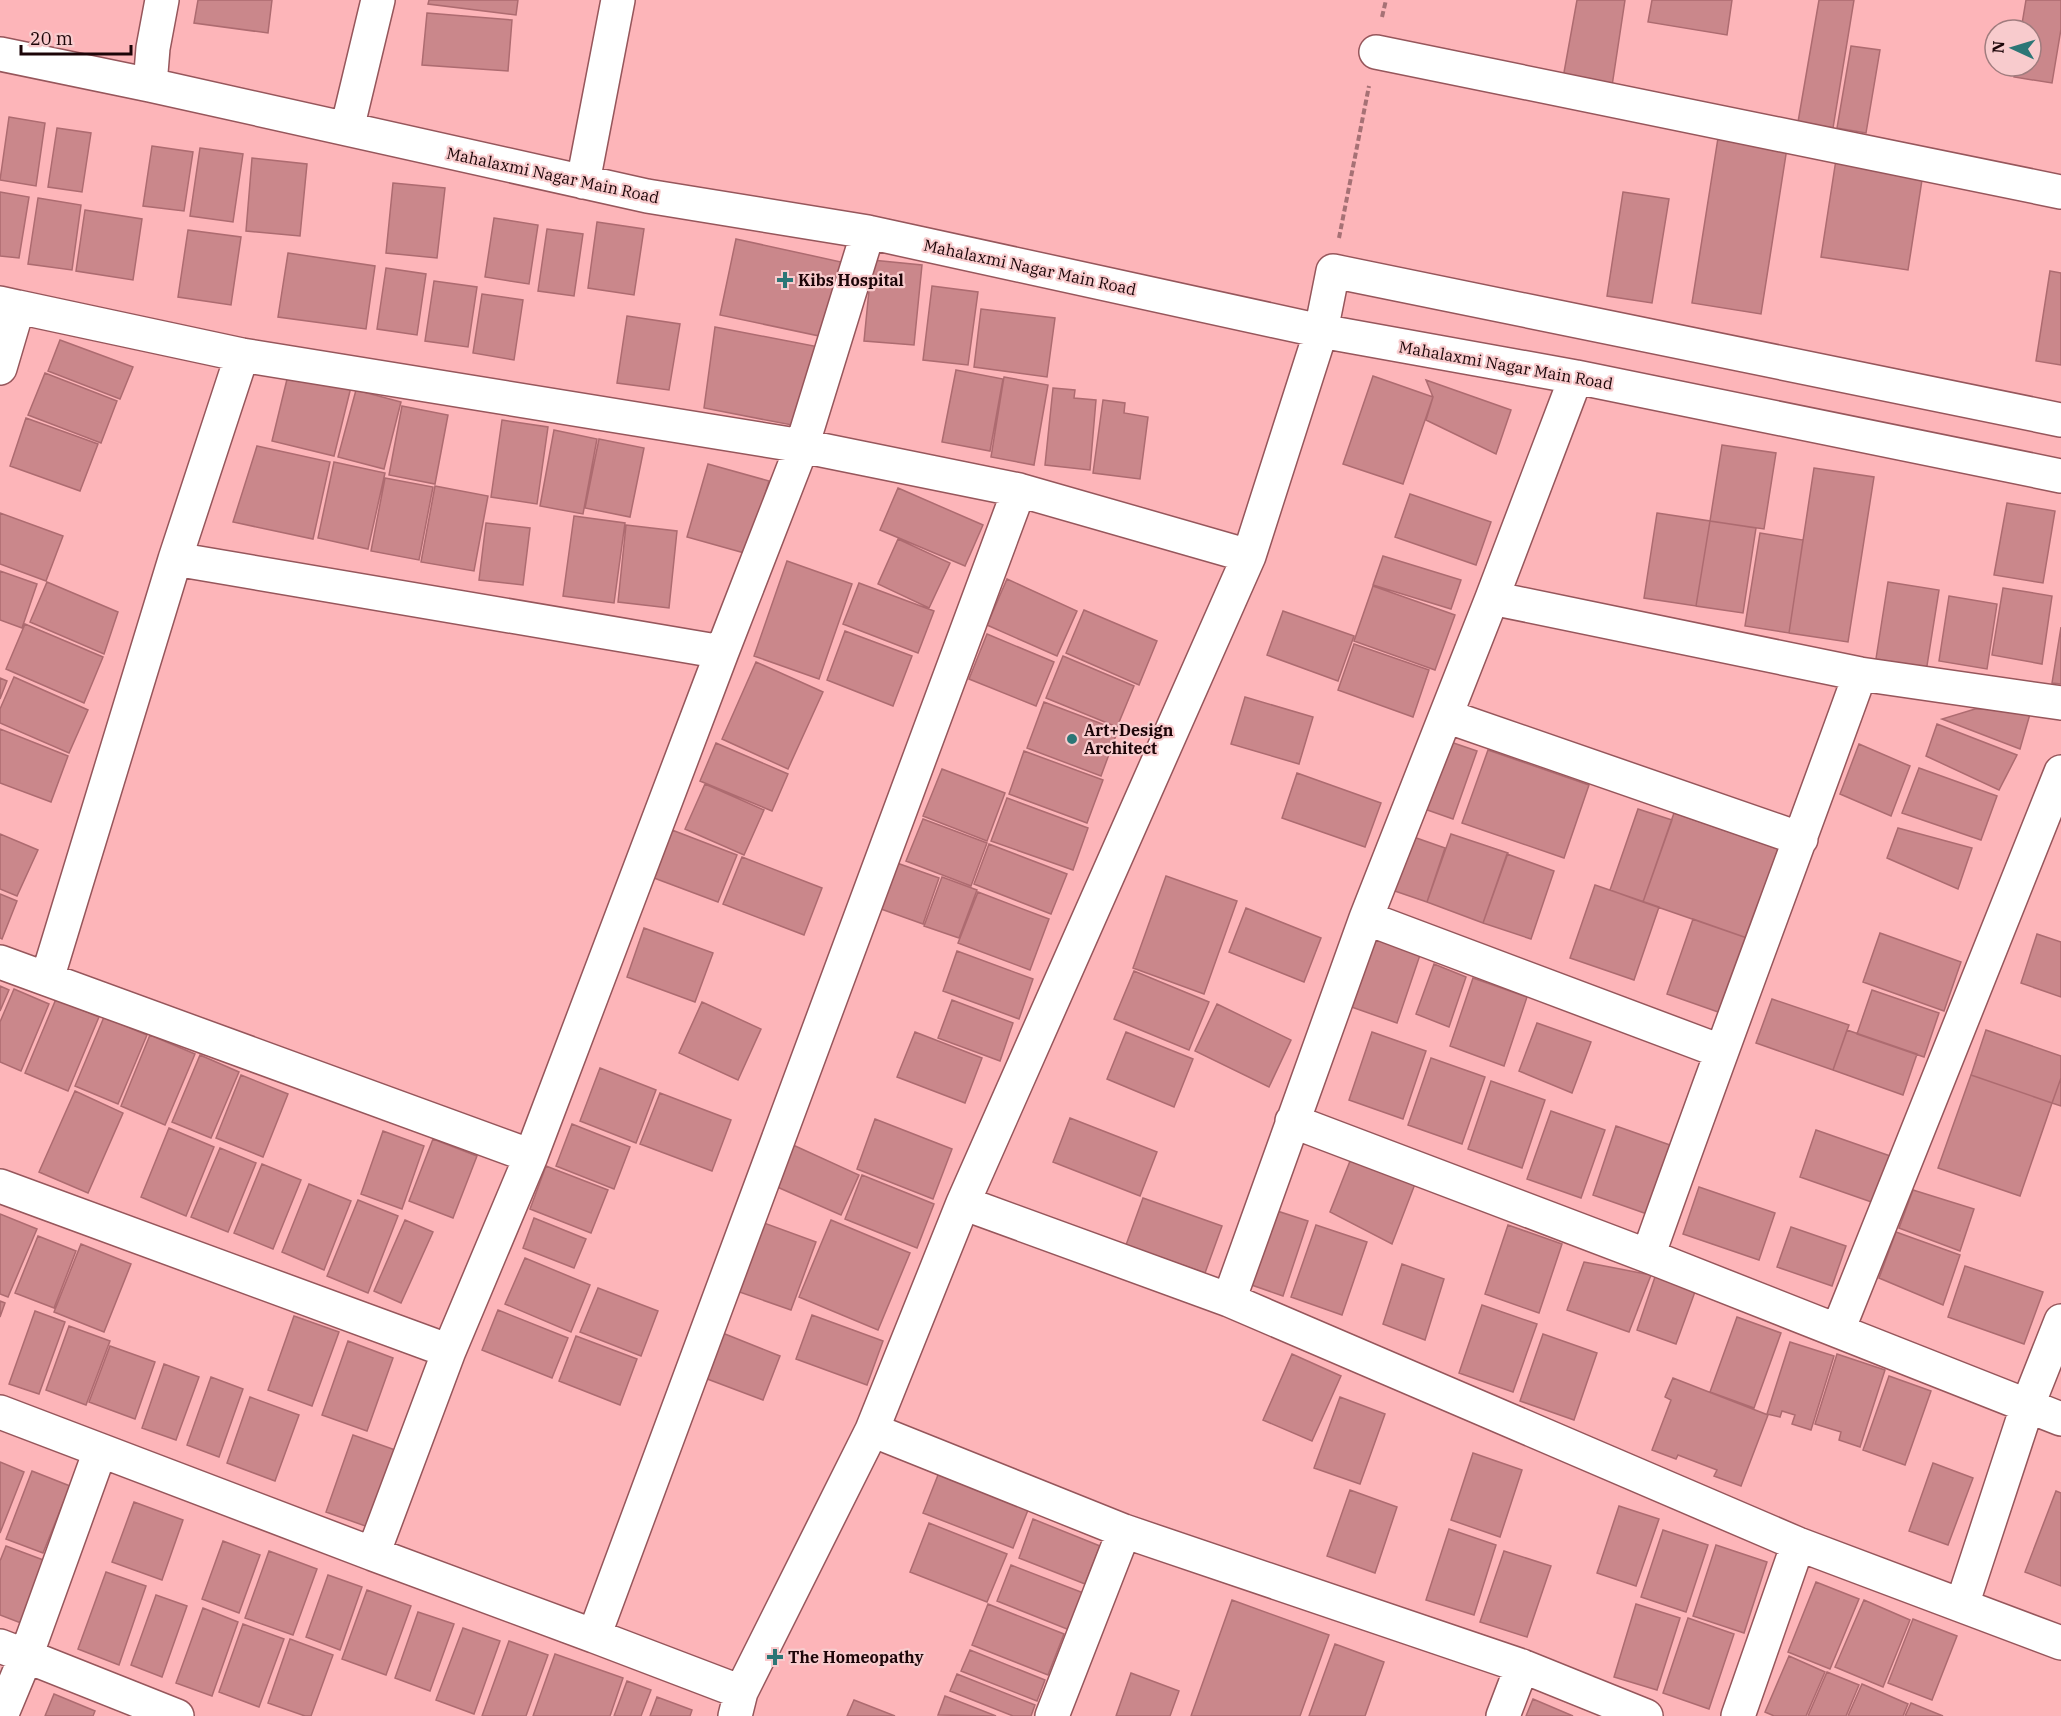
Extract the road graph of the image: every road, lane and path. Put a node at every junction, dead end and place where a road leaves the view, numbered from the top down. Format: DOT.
graph roads {
  1 [pos="162,0"];
  2 [pos="378,0"];
  3 [pos="618,0"];
  4 [pos="1386,0"];
  5 [pos="1376,52"];
  6 [pos="0,54"];
  7 [pos="150,85"];
  8 [pos="347,129"];
  9 [pos="583,182"];
  10 [pos="2061,192"];
  11 [pos="868,232"];
  12 [pos="1333,271"];
  13 [pos="9,305"];
  14 [pos="1321,331"];
  15 [pos="242,355"];
  16 [pos="0,368"];
  17 [pos="1576,377"];
  18 [pos="2061,420"];
  19 [pos="802,446"];
  20 [pos="2061,476"];
  21 [pos="1019,490"];
  22 [pos="1249,556"];
  23 [pos="175,559"];
  24 [pos="1492,598"];
  25 [pos="722,652"];
  26 [pos="1860,674"];
  27 [pos="2061,703"];
  28 [pos="1446,716"];
  29 [pos="2061,772"];
  30 [pos="1801,839"];
  31 [pos="1366,918"];
  32 [pos="0,963"];
  33 [pos="47,979"];
  34 [pos="1720,1051"];
  35 [pos="1292,1121"];
  36 [pos="531,1156"];
  37 [pos="0,1186"];
  38 [pos="963,1203"];
  39 [pos="1648,1256"];
  40 [pos="1228,1300"];
  41 [pos="2061,1321"];
  42 [pos="1838,1330"];
  43 [pos="449,1351"];
  44 [pos="2027,1407"];
  45 [pos="0,1412"];
  46 [pos="2061,1419"];
  47 [pos="872,1430"];
  48 [pos="100,1451"];
  49 [pos="1124,1531"];
  50 [pos="1798,1544"];
  51 [pos="373,1554"];
  52 [pos="1962,1605"];
  53 [pos="594,1636"];
  54 [pos="2061,1643"];
  55 [pos="13,1651"];
  56 [pos="1522,1666"];
  57 [pos="738,1704"];
  58 [pos="1,1716"];
  59 [pos="177,1716"];
  60 [pos="1052,1716"];
  61 [pos="1503,1716"];
  62 [pos="1646,1716"];
  63 [pos="1738,1716"];
  1 -- 7 [label="street"];
  2 -- 8 [label="street"];
  3 -- 9 [label="street"];
  4 -- 5 [label="path"];
  5 -- 10 [label="street"];
  5 -- 12 [label="path"];
  6 -- 7 [label="street, Mahalaxmi Nagar Main Road"];
  7 -- 8 [label="street, Mahalaxmi Nagar Main Road"];
  8 -- 9 [label="street, Mahalaxmi Nagar Main Road"];
  9 -- 11 [label="street, Mahalaxmi Nagar Main Road"];
  11 -- 14 [label="street, Mahalaxmi Nagar Main Road"];
  11 -- 19 [label="street"];
  12 -- 14 [label="street"];
  12 -- 18 [label="street"];
  13 -- 15 [label="street"];
  13 -- 16 [label="street"];
  14 -- 17 [label="street, Mahalaxmi Nagar Main Road"];
  14 -- 22 [label="street"];
  15 -- 19 [label="street"];
  15 -- 23 [label="street"];
  17 -- 20 [label="street, Mahalaxmi Nagar Main Road"];
  17 -- 24 [label="street"];
  19 -- 21 [label="street"];
  19 -- 25 [label="street"];
  21 -- 22 [label="street"];
  21 -- 53 [label="street"];
  22 -- 38 [label="street"];
  23 -- 25 [label="street"];
  23 -- 33 [label="street"];
  24 -- 26 [label="street"];
  24 -- 28 [label="street"];
  25 -- 36 [label="street"];
  26 -- 27 [label="street"];
  26 -- 30 [label="street"];
  28 -- 30 [label="street"];
  28 -- 31 [label="street"];
  29 -- 42 [label="street"];
  30 -- 34 [label="street"];
  31 -- 34 [label="street"];
  31 -- 35 [label="street"];
  32 -- 33 [label="street"];
  33 -- 36 [label="street"];
  34 -- 39 [label="street"];
  35 -- 39 [label="street"];
  35 -- 40 [label="street"];
  36 -- 43 [label="street"];
  37 -- 43 [label="street"];
  38 -- 40 [label="street"];
  38 -- 47 [label="street"];
  39 -- 42 [label="street"];
  40 -- 50 [label="street"];
  41 -- 44 [label="street"];
  42 -- 44 [label="street"];
  43 -- 51 [label="street"];
  44 -- 46 [label="street"];
  44 -- 52 [label="street"];
  45 -- 48 [label="street"];
  47 -- 49 [label="street"];
  47 -- 57 [label="street"];
  48 -- 51 [label="street"];
  48 -- 55 [label="street"];
  49 -- 56 [label="street"];
  49 -- 60 [label="street"];
  50 -- 52 [label="street"];
  50 -- 63 [label="street"];
  51 -- 53 [label="street"];
  52 -- 54 [label="street"];
  53 -- 57 [label="street"];
  55 -- 58 [label="street"];
  55 -- 59 [label="street"];
  56 -- 61 [label="street"];
  56 -- 62 [label="street"];
}
